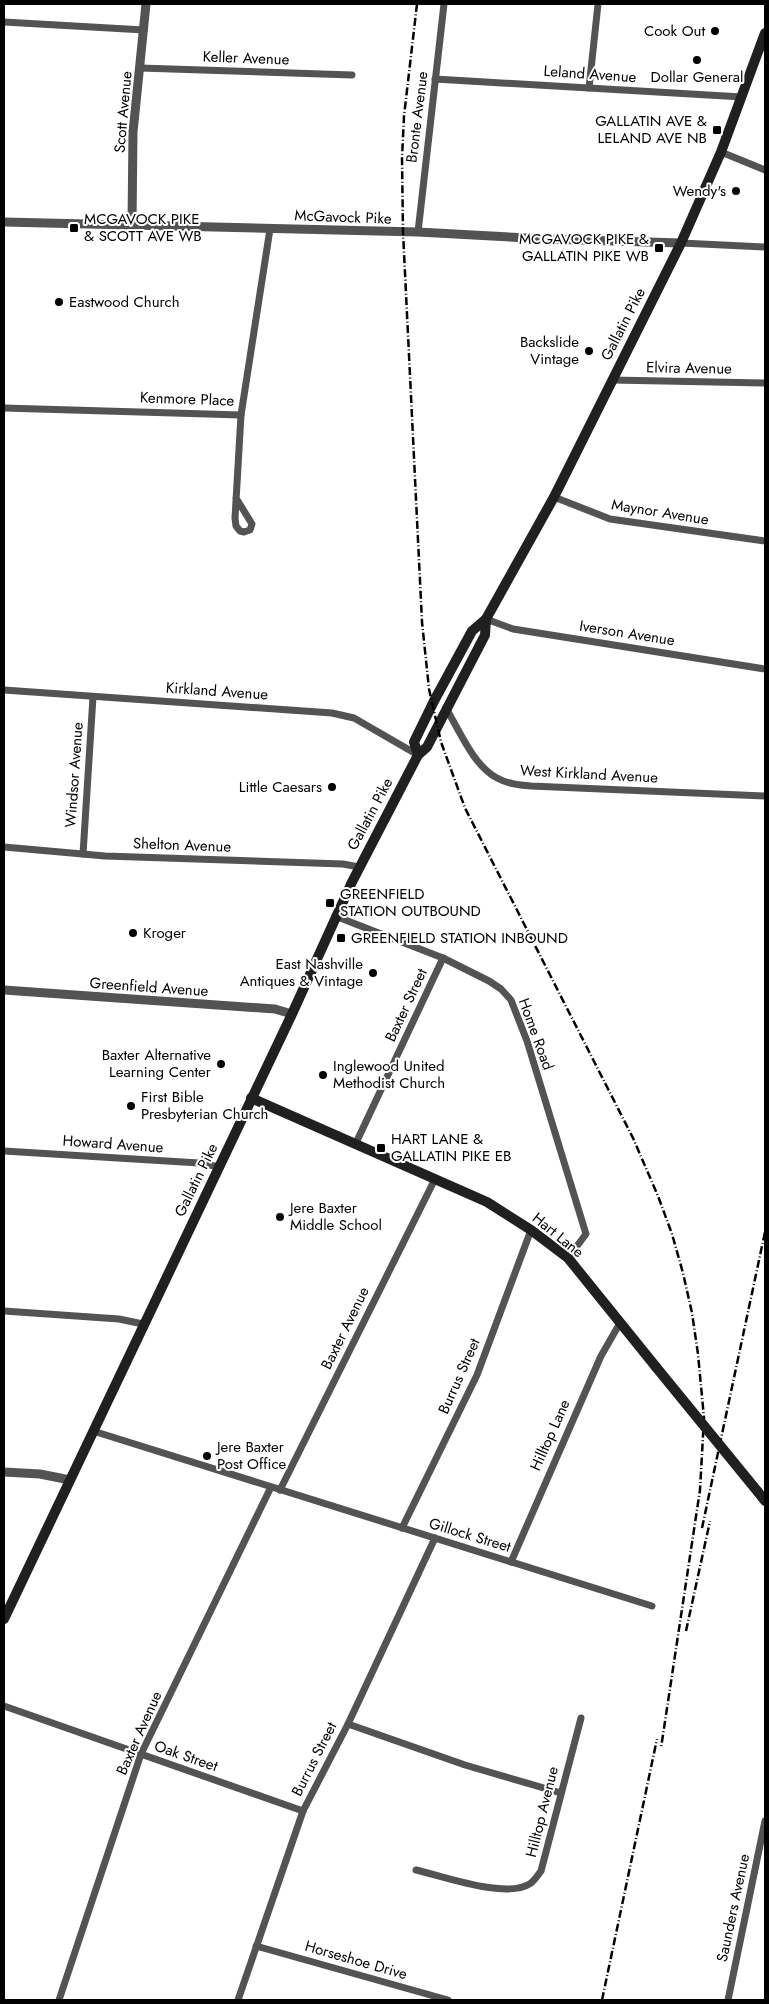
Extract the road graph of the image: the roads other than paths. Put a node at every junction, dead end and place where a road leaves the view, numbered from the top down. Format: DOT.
graph roads {
  1 [pos="146,4"];
  2 [pos="444,4"];
  3 [pos="598,4"];
  4 [pos="4,22"];
  5 [pos="144,30"];
  6 [pos="765,33"];
  7 [pos="762,55"];
  8 [pos="140,68"];
  9 [pos="352,75"];
  10 [pos="435,78"];
  11 [pos="589,88"];
  12 [pos="742,97"];
  13 [pos="721,152"];
  14 [pos="765,170"];
  15 [pos="4,222"];
  16 [pos="132,224"];
  17 [pos="270,229"];
  18 [pos="418,232"];
  19 [pos="681,243"];
  20 [pos="765,247"];
  21 [pos="612,380"];
  22 [pos="765,382"];
  23 [pos="4,408"];
  24 [pos="241,415"];
  25 [pos="554,497"];
  26 [pos="236,498"];
  27 [pos="765,541"];
  28 [pos="486,619"];
  29 [pos="765,669"];
  30 [pos="4,690"];
  31 [pos="93,697"];
  32 [pos="447,710"];
  33 [pos="418,755"];
  34 [pos="765,796"];
  35 [pos="4,847"];
  36 [pos="83,854"];
  37 [pos="359,867"];
  38 [pos="335,916"];
  39 [pos="443,958"];
  40 [pos="4,990"];
  41 [pos="292,1014"];
  42 [pos="251,1098"];
  43 [pos="355,1145"];
  44 [pos="4,1151"];
  45 [pos="220,1167"];
  46 [pos="435,1179"];
  47 [pos="531,1230"];
  48 [pos="568,1258"];
  49 [pos="4,1311"];
  50 [pos="620,1323"];
  51 [pos="143,1324"];
  52 [pos="93,1431"];
  53 [pos="4,1472"];
  54 [pos="70,1480"];
  55 [pos="271,1488"];
  56 [pos="280,1490"];
  57 [pos="765,1501"];
  58 [pos="402,1528"];
  59 [pos="435,1538"];
  60 [pos="511,1562"];
  61 [pos="652,1606"];
  62 [pos="4,1619"];
  63 [pos="4,1706"];
  64 [pos="581,1718"];
  65 [pos="348,1724"];
  66 [pos="142,1754"];
  67 [pos="561,1793"];
  68 [pos="303,1811"];
  69 [pos="765,1821"];
  70 [pos="416,1870"];
  71 [pos="256,1946"];
  72 [pos="59,2000"];
  73 [pos="238,2000"];
  74 [pos="448,2000"];
  75 [pos="728,2000"];
  1 -- 5 [label="street, Scott Avenue"];
  2 -- 10 [label="street, Bronte Avenue"];
  3 -- 11 [label="street"];
  4 -- 5 [label="street"];
  5 -- 8 [label="street, Scott Avenue"];
  6 -- 7 [label="main road, Gallatin Pike"];
  7 -- 12 [label="main road, Gallatin Pike"];
  8 -- 9 [label="street, Keller Avenue"];
  8 -- 16 [label="street, Scott Avenue"];
  10 -- 11 [label="street, Leland Avenue"];
  10 -- 18 [label="street, Bronte Avenue"];
  11 -- 12 [label="street, Leland Avenue"];
  12 -- 13 [label="main road, Gallatin Pike"];
  13 -- 14 [label="street"];
  13 -- 19 [label="main road, Gallatin Pike"];
  15 -- 16 [label="street, McGavock Pike"];
  16 -- 17 [label="street, McGavock Pike"];
  17 -- 18 [label="street, McGavock Pike"];
  17 -- 24 [label="street, Kenmore Place"];
  18 -- 19 [label="street, McGavock Pike"];
  19 -- 20 [label="street"];
  19 -- 21 [label="main road, Gallatin Pike"];
  21 -- 22 [label="street, Elvira Avenue"];
  21 -- 25 [label="main road, Gallatin Pike"];
  23 -- 24 [label="street, Kenmore Place"];
  24 -- 26 [label="street"];
  25 -- 27 [label="street, Maynor Avenue"];
  25 -- 28 [label="main road, Gallatin Pike"];
  28 -- 29 [label="street, Iverson Avenue"];
  28 -- 32 [label="main road, Gallatin Pike"];
  28 -- 33 [label="main road, Gallatin Pike"];
  30 -- 31 [label="street, Kirkland Avenue"];
  31 -- 33 [label="street, Kirkland Avenue"];
  31 -- 36 [label="street, Windsor Avenue"];
  32 -- 33 [label="main road, Gallatin Pike"];
  32 -- 34 [label="street, West Kirkland Avenue"];
  33 -- 37 [label="main road, Gallatin Pike"];
  35 -- 36 [label="street, Shelton Avenue"];
  36 -- 37 [label="street, Shelton Avenue"];
  37 -- 38 [label="main road, Gallatin Pike"];
  38 -- 39 [label="street, Home Road"];
  38 -- 41 [label="main road, Gallatin Pike"];
  39 -- 43 [label="street, Baxter Street"];
  39 -- 48 [label="street, Home Road"];
  40 -- 41 [label="street, Greenfield Avenue"];
  41 -- 42 [label="main road, Gallatin Pike"];
  42 -- 43 [label="main road, Hart Lane"];
  42 -- 45 [label="main road, Gallatin Pike"];
  43 -- 46 [label="main road, Hart Lane"];
  44 -- 45 [label="street, Howard Avenue"];
  45 -- 51 [label="main road, Gallatin Pike"];
  46 -- 47 [label="main road, Hart Lane"];
  46 -- 56 [label="street, Baxter Avenue"];
  47 -- 48 [label="main road, Hart Lane"];
  47 -- 58 [label="street, Burrus Street"];
  48 -- 50 [label="main road, Hart Lane"];
  49 -- 51 [label="street"];
  50 -- 57 [label="main road, Hart Lane, bridge"];
  50 -- 60 [label="street, Hilltop Lane"];
  51 -- 52 [label="main road, Gallatin Pike"];
  52 -- 54 [label="main road, Gallatin Pike"];
  52 -- 55 [label="street"];
  53 -- 54 [label="street"];
  54 -- 62 [label="main road, Gallatin Pike"];
  55 -- 56 [label="street, Gillock Street"];
  55 -- 66 [label="street, Baxter Avenue"];
  56 -- 58 [label="street, Gillock Street"];
  58 -- 59 [label="street, Gillock Street"];
  59 -- 60 [label="street, Gillock Street"];
  59 -- 65 [label="street, Burrus Street"];
  60 -- 61 [label="street, Gillock Street"];
  63 -- 66 [label="street, Oak Street"];
  64 -- 67 [label="street, Hilltop Avenue"];
  65 -- 67 [label="street"];
  65 -- 68 [label="street, Burrus Street"];
  66 -- 68 [label="street, Oak Street"];
  66 -- 72 [label="street, Baxter Avenue"];
  67 -- 70 [label="street, Hilltop Avenue"];
  68 -- 71 [label="street, Burrus Street"];
  69 -- 75 [label="street, Saunders Avenue"];
  71 -- 73 [label="street, Burrus Street"];
  71 -- 74 [label="street, Horseshoe Drive"];
}
